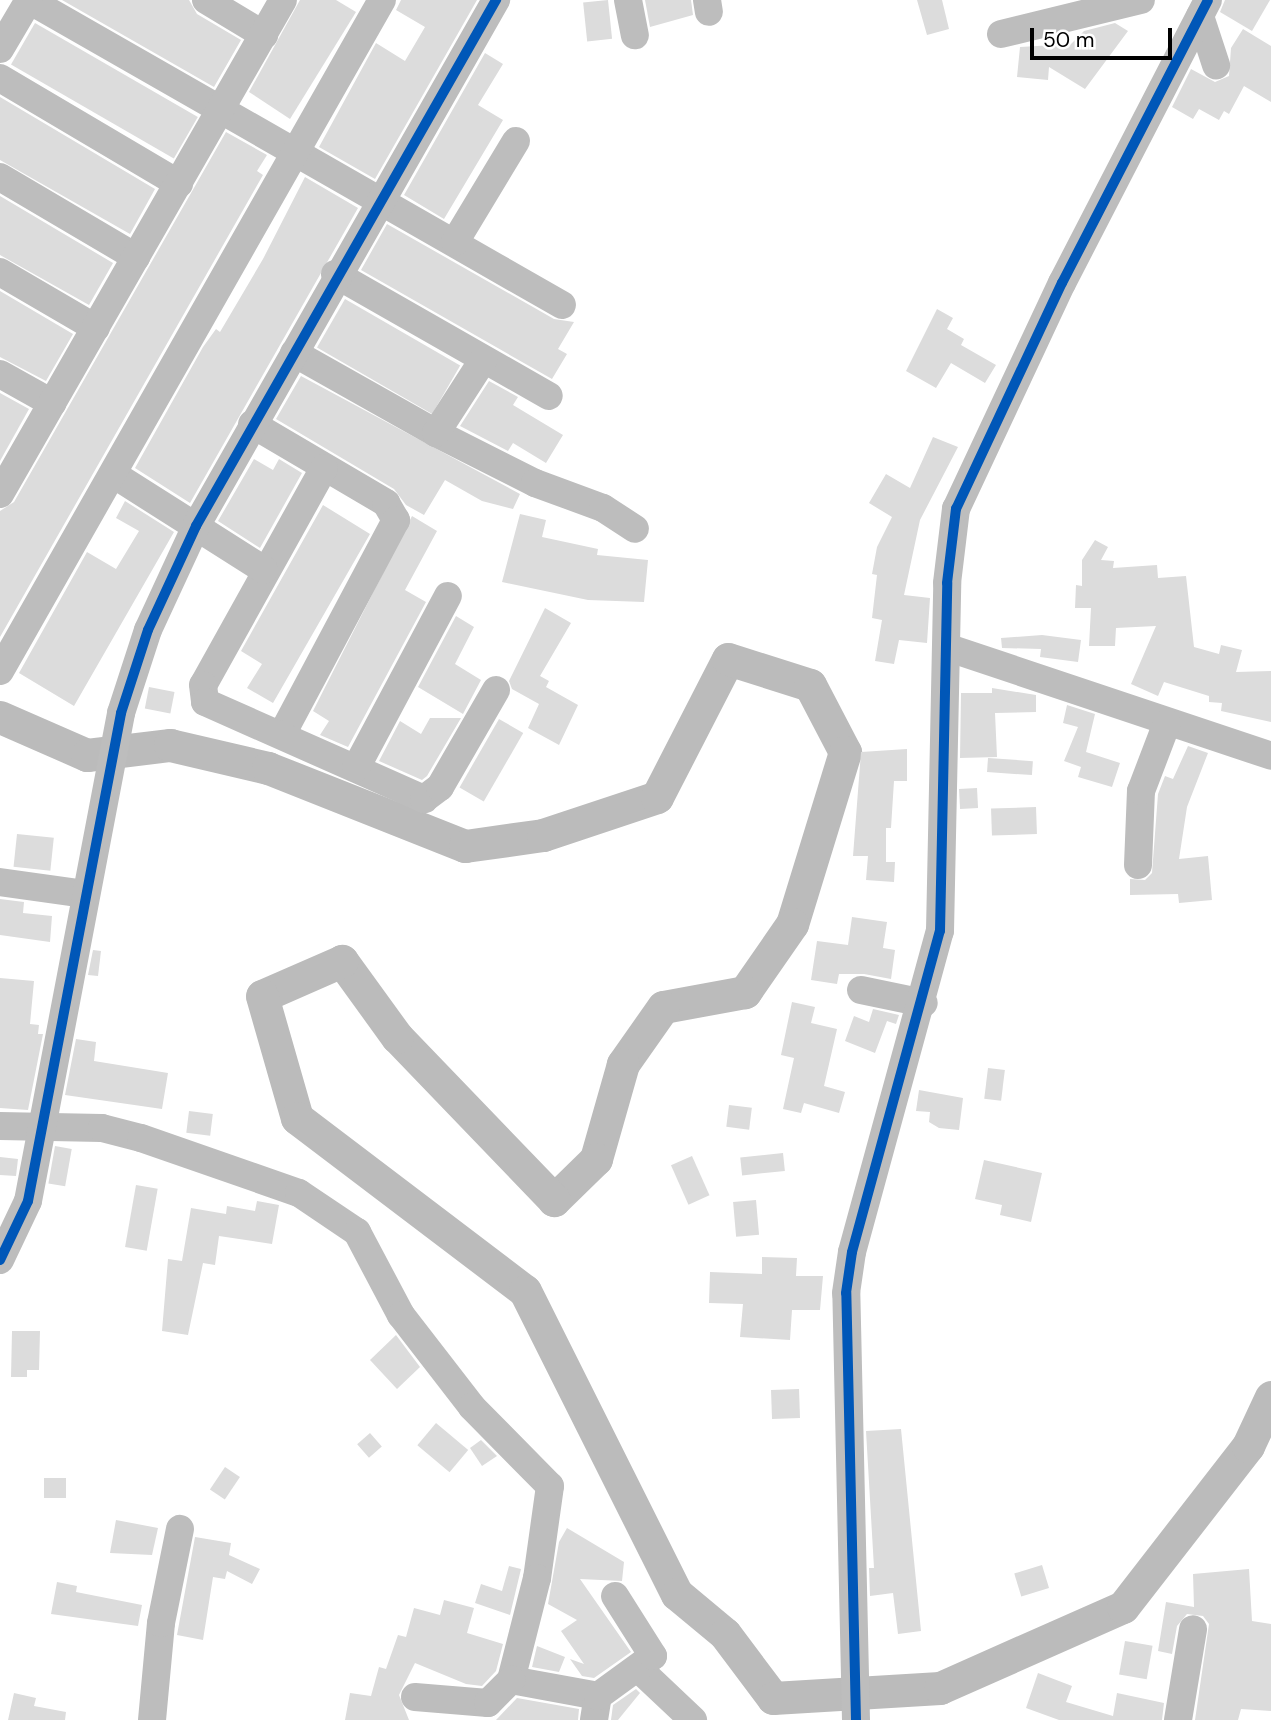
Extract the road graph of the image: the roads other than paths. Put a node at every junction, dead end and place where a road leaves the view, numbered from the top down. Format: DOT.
graph roads {
  1 [pos="29,0"];
  2 [pos="206,0"];
  3 [pos="283,0"];
  4 [pos="382,0"];
  5 [pos="496,0"];
  6 [pos="628,0"];
  7 [pos="1141,0"];
  8 [pos="1082,7"];
  9 [pos="1204,8"];
  10 [pos="1001,34"];
  11 [pos="264,35"];
  12 [pos="635,36"];
  13 [pos="0,49"];
  14 [pos="1216,65"];
  15 [pos="0,78"];
  16 [pos="221,109"];
  17 [pos="516,141"];
  18 [pos="298,151"];
  19 [pos="0,177"];
  20 [pos="179,184"];
  21 [pos="381,197"];
  22 [pos="455,243"];
  23 [pos="136,257"];
  24 [pos="0,272"];
  25 [pos="335,274"];
  26 [pos="562,305"];
  27 [pos="96,328"];
  28 [pos="294,353"];
  29 [pos="483,360"];
  30 [pos="0,374"];
  31 [pos="549,396"];
  32 [pos="52,403"];
  33 [pos="252,424"];
  34 [pos="436,433"];
  35 [pos="324,468"];
  36 [pos="113,474"];
  37 [pos="4,479"];
  38 [pos="196,526"];
  39 [pos="635,529"];
  40 [pos="264,570"];
  41 [pos="448,596"];
  42 [pos="946,647"];
  43 [pos="0,671"];
  44 [pos="496,690"];
  45 [pos="1167,723"];
  46 [pos="282,734"];
  47 [pos="1271,756"];
  48 [pos="356,768"];
  49 [pos="1138,865"];
  50 [pos="0,882"];
  51 [pos="84,894"];
  52 [pos="861,990"];
  53 [pos="923,1003"];
  54 [pos="0,1126"];
  55 [pos="38,1130"];
  56 [pos="0,1260"];
  57 [pos="180,1530"];
  58 [pos="615,1596"];
  59 [pos="1193,1629"];
  60 [pos="640,1670"];
  61 [pos="511,1679"];
  62 [pos="415,1697"];
  63 [pos="596,1708"];
  64 [pos="856,1719"];
  65 [pos="152,1720"];
  66 [pos="693,1720"];
  67 [pos="1178,1720"];
  1 -- 13 [label="street"];
  1 -- 16 [label="street"];
  2 -- 11 [label="street"];
  3 -- 11 [label="street"];
  4 -- 18 [label="street"];
  5 -- 21 [label="street"];
  6 -- 12 [label="street"];
  7 -- 8 [label="street"];
  8 -- 10 [label="street"];
  9 -- 14 [label="street"];
  9 -- 42 [label="street"];
  11 -- 16 [label="street"];
  15 -- 20 [label="street"];
  16 -- 18 [label="street"];
  16 -- 20 [label="street"];
  17 -- 22 [label="street"];
  18 -- 21 [label="street"];
  18 -- 36 [label="street"];
  19 -- 23 [label="street"];
  20 -- 23 [label="street"];
  21 -- 22 [label="street"];
  21 -- 25 [label="street"];
  22 -- 26 [label="street"];
  23 -- 27 [label="street"];
  24 -- 27 [label="street"];
  25 -- 28 [label="street"];
  25 -- 29 [label="street"];
  27 -- 32 [label="street"];
  28 -- 33 [label="street"];
  28 -- 34 [label="street"];
  29 -- 31 [label="street"];
  29 -- 34 [label="street"];
  30 -- 32 [label="street"];
  32 -- 37 [label="street"];
  33 -- 35 [label="street"];
  33 -- 38 [label="street"];
  34 -- 39 [label="street"];
  35 -- 40 [label="street"];
  35 -- 46 [label="street"];
  36 -- 38 [label="street"];
  36 -- 43 [label="street"];
  38 -- 40 [label="street"];
  38 -- 51 [label="street"];
  40 -- 46 [label="street"];
  41 -- 48 [label="street"];
  42 -- 45 [label="street"];
  42 -- 53 [label="street"];
  44 -- 48 [label="street"];
  45 -- 47 [label="street"];
  45 -- 49 [label="street"];
  46 -- 48 [label="street"];
  50 -- 51 [label="street"];
  51 -- 55 [label="street"];
  52 -- 53 [label="street"];
  53 -- 64 [label="street"];
  54 -- 55 [label="street"];
  55 -- 56 [label="street"];
  55 -- 61 [label="street"];
  57 -- 65 [label="street"];
  58 -- 60 [label="street"];
  59 -- 67 [label="street"];
  60 -- 63 [label="street"];
  60 -- 66 [label="street"];
  61 -- 62 [label="street"];
  61 -- 63 [label="street"];
}
